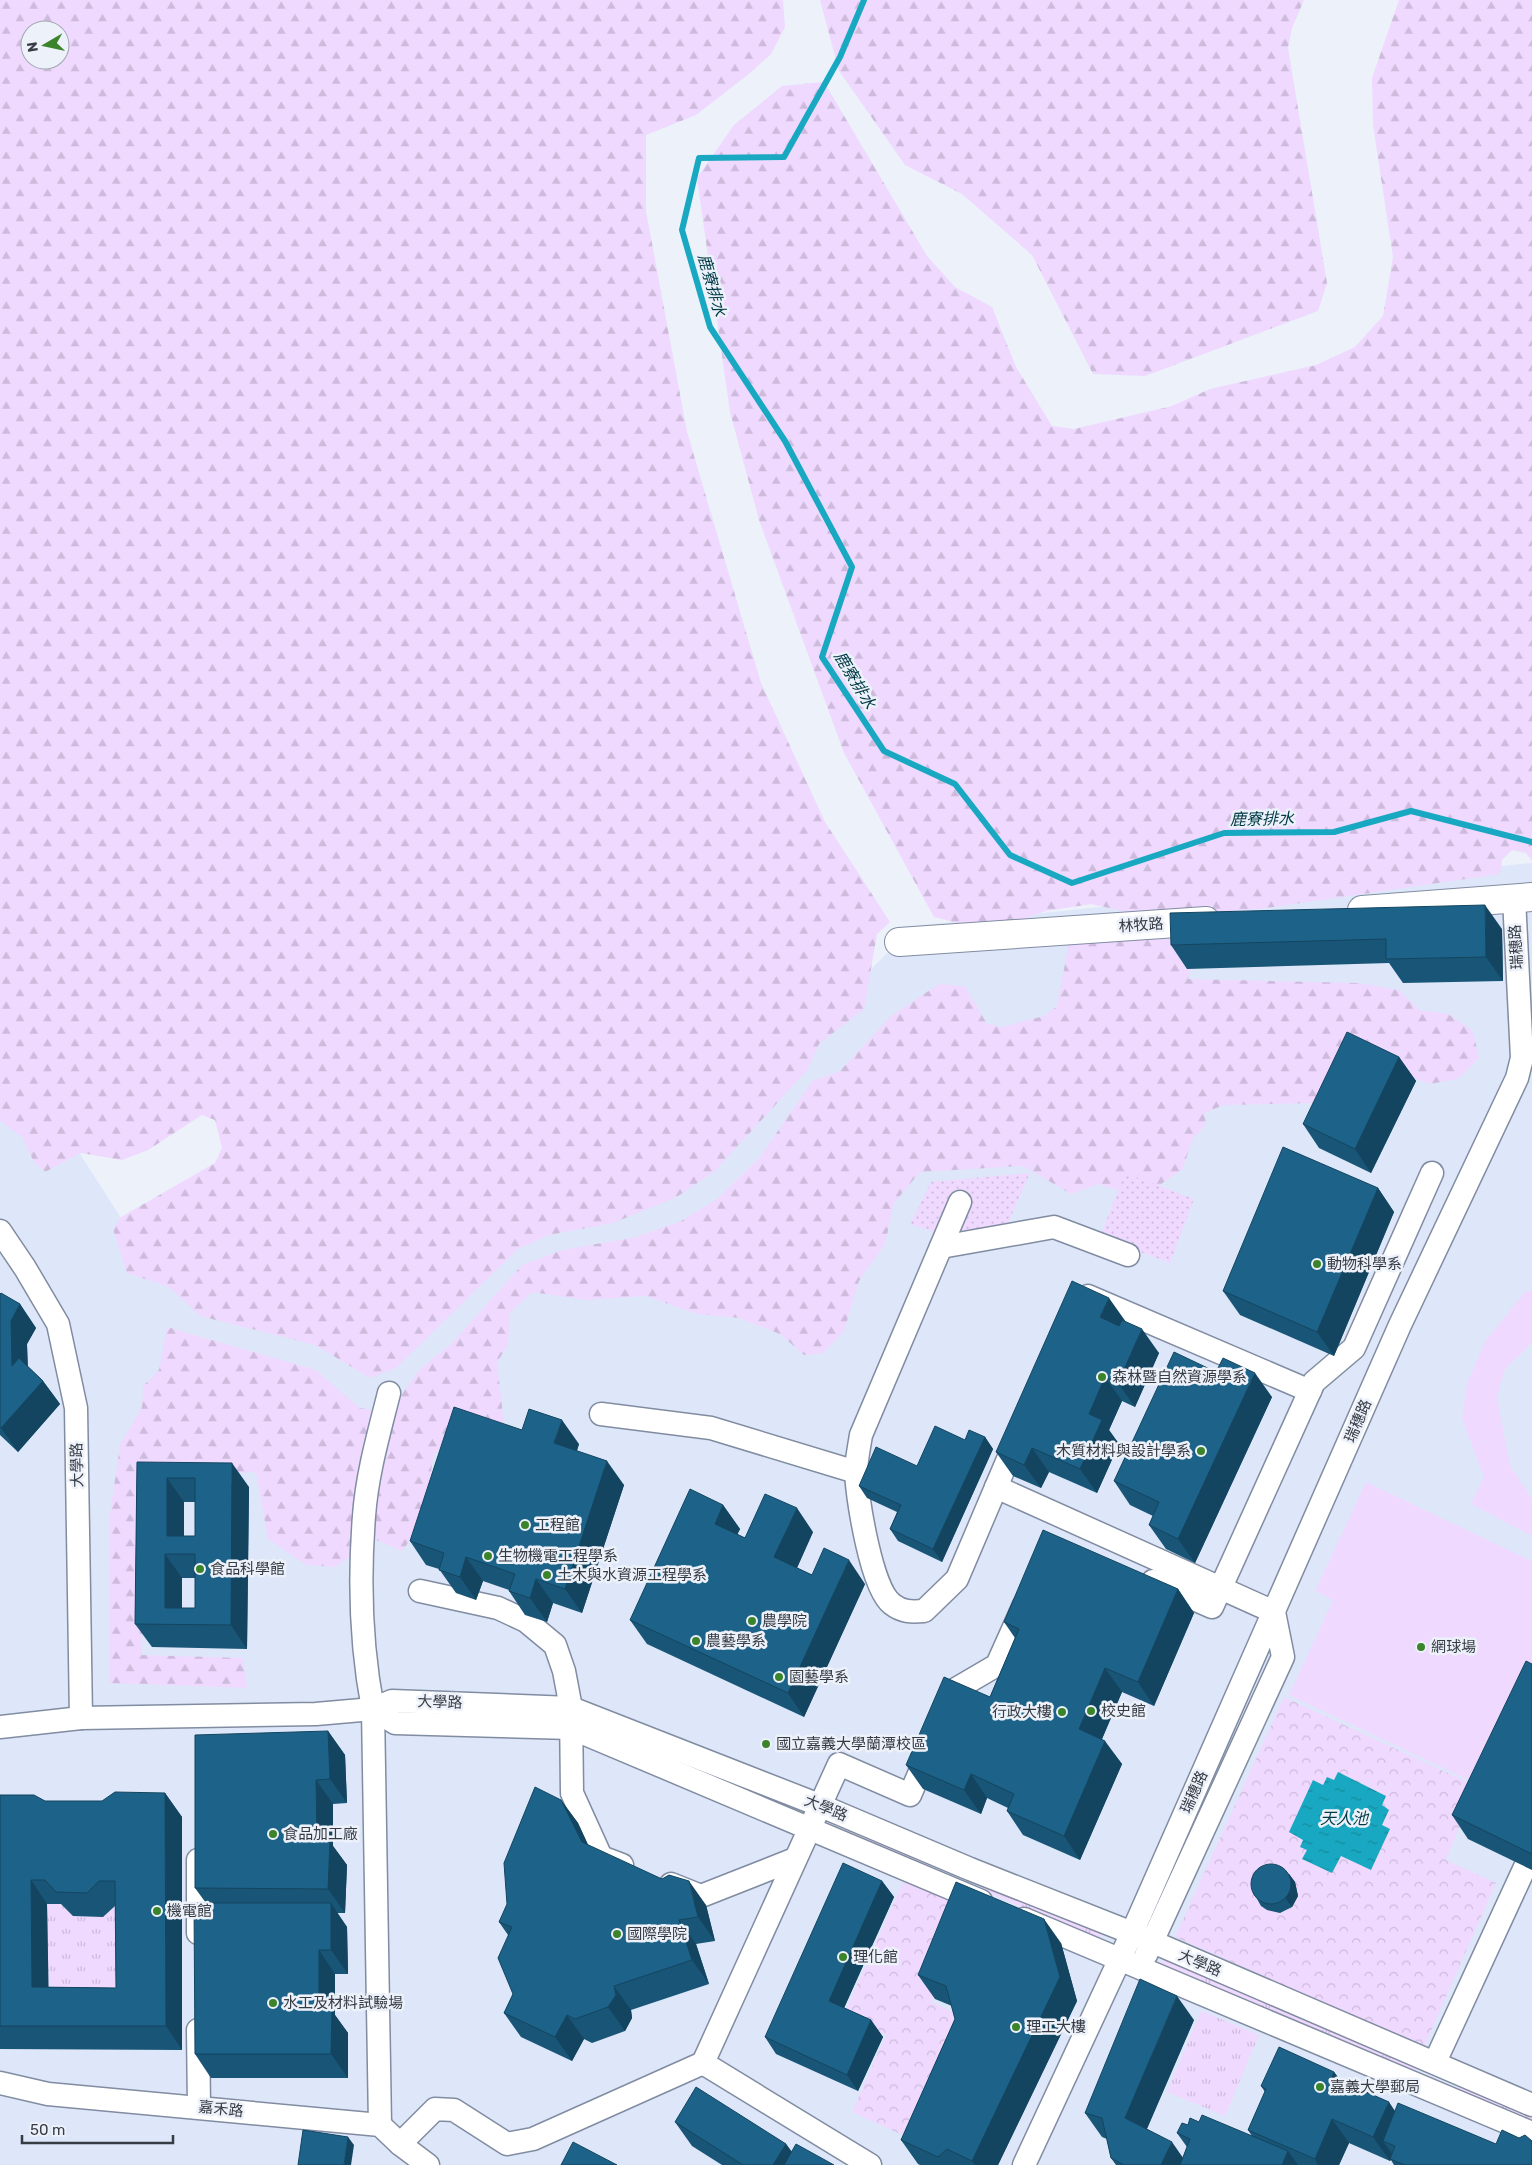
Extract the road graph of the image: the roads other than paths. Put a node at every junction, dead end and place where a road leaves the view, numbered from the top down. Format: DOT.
graph roads {
  1 [pos="1523,897"];
  2 [pos="1337,912"];
  3 [pos="1228,919"];
  4 [pos="899,942"];
  5 [pos="1432,1173"];
  6 [pos="960,1202"];
  7 [pos="0,1231"];
  8 [pos="941,1247"];
  9 [pos="1128,1255"];
  10 [pos="1070,1310"];
  11 [pos="1310,1391"];
  12 [pos="389,1393"];
  13 [pos="601,1414"];
  14 [pos="1026,1416"];
  15 [pos="856,1472"];
  16 [pos="996,1487"];
  17 [pos="1134,1572"];
  18 [pos="1221,1588"];
  19 [pos="1032,1589"];
  20 [pos="420,1591"];
  21 [pos="1274,1612"];
  22 [pos="373,1710"];
  23 [pos="81,1718"];
  24 [pos="571,1718"];
  25 [pos="0,1727"];
  26 [pos="820,1804"];
  27 [pos="809,1828"];
  28 [pos="198,1843"];
  29 [pos="795,1859"];
  30 [pos="1525,1867"];
  31 [pos="1132,1933"];
  32 [pos="1152,1942"];
  33 [pos="198,1950"];
  34 [pos="1130,1964"];
  35 [pos="198,2009"];
  36 [pos="1435,2062"];
  37 [pos="703,2063"];
  38 [pos="0,2083"];
  39 [pos="1532,2105"];
  40 [pos="199,2106"];
  41 [pos="380,2124"];
  42 [pos="1532,2133"];
  43 [pos="400,2144"];
  44 [pos="428,2165"];
  45 [pos="870,2165"];
  46 [pos="1024,2165"];
  1 -- 2 [label="street"];
  1 -- 21 [label="street, 瑞穗路"];
  3 -- 4 [label="street, 林牧路"];
  5 -- 11 [label="street"];
  6 -- 8 [label="street"];
  7 -- 23 [label="street, 大學路"];
  8 -- 9 [label="street"];
  8 -- 15 [label="street"];
  10 -- 11 [label="street"];
  11 -- 18 [label="street"];
  12 -- 22 [label="street"];
  13 -- 15 [label="street"];
  14 -- 16 [label="street"];
  15 -- 16 [label="street"];
  16 -- 18 [label="street"];
  17 -- 18 [label="street"];
  18 -- 21 [label="street"];
  19 -- 26 [label="street"];
  20 -- 24 [label="street"];
  21 -- 31 [label="street, 瑞穗路"];
  21 -- 32 [label="street"];
  22 -- 23 [label="street, 大學路"];
  22 -- 24 [label="street, 大學路"];
  22 -- 41 [label="street"];
  23 -- 25 [label="street, 大學路"];
  24 -- 26 [label="street, 大學路"];
  24 -- 27 [label="street"];
  24 -- 29 [label="street"];
  26 -- 27 [label="street"];
  26 -- 31 [label="street, 大學路"];
  27 -- 29 [label="street"];
  27 -- 34 [label="street"];
  28 -- 33 [label="street"];
  29 -- 37 [label="street"];
  30 -- 36 [label="street"];
  31 -- 32 [label="street, 大學路"];
  31 -- 34 [label="street, 瑞穗路"];
  32 -- 34 [label="street"];
  32 -- 36 [label="street, 大學路"];
  34 -- 42 [label="street"];
  34 -- 46 [label="street"];
  35 -- 40 [label="street"];
  36 -- 39 [label="street, 大學路"];
  37 -- 43 [label="street"];
  37 -- 45 [label="street"];
  38 -- 40 [label="street, 嘉禾路"];
  40 -- 41 [label="street, 嘉禾路"];
  41 -- 43 [label="street"];
  43 -- 44 [label="street"];
}
